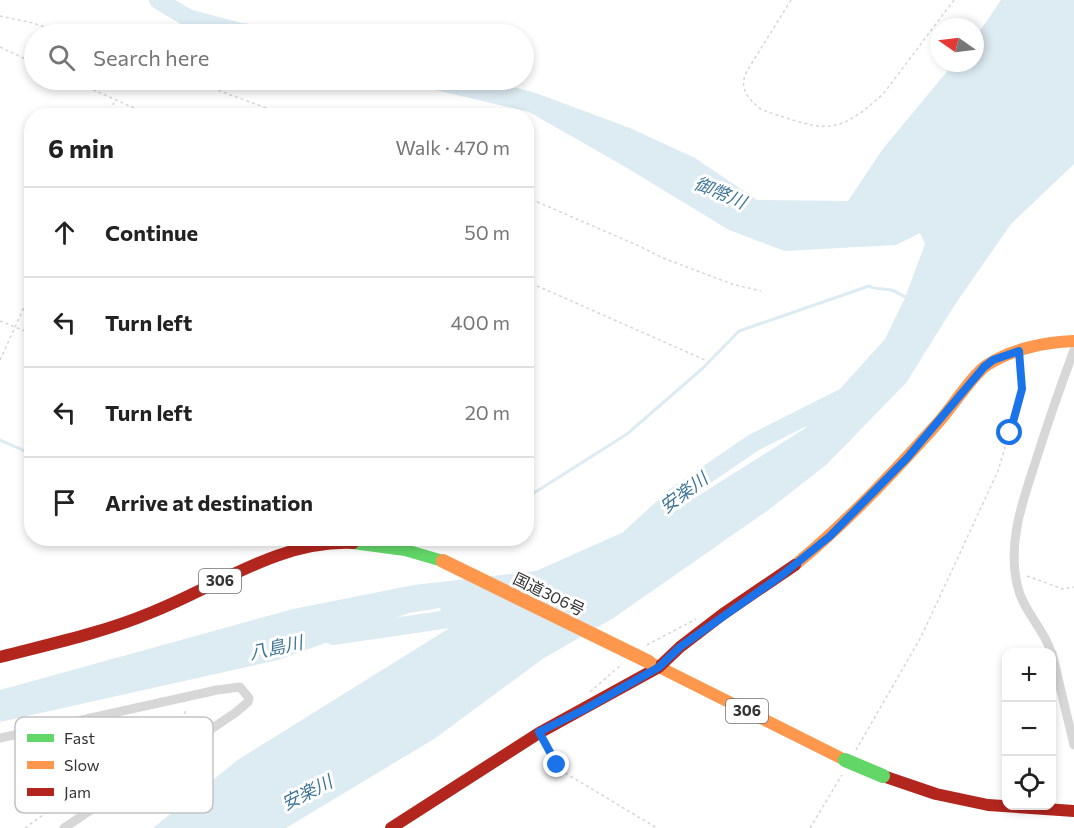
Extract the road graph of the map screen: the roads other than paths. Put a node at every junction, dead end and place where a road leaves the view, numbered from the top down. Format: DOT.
graph roads {
  1 [pos="1071,344"];
  2 [pos="319,546"];
  3 [pos="389,546"];
  4 [pos="1050,648"];
  5 [pos="0,657"];
  6 [pos="654,664"];
  7 [pos="1056,670"];
  8 [pos="97,717"];
  9 [pos="213,728"];
  10 [pos="15,735"];
  11 [pos="0,738"];
  12 [pos="1074,745"];
  13 [pos="1074,812"];
  14 [pos="86,813"];
  15 [pos="64,828"];
  16 [pos="392,828"];
  1 -- 4 [label="street"];
  1 -- 6 [label="main road"];
  2 -- 5 [label="main road, 国道306号 / 306, bridge"];
  3 -- 6 [label="main road, 国道306号 / 306, bridge"];
  6 -- 13 [label="main road, 国道306号 / 306, bridge"];
  6 -- 16 [label="main road"];
  7 -- 12 [label="street"];
  8 -- 9 [label="street"];
  10 -- 11 [label="street"];
  14 -- 15 [label="street"];
}
